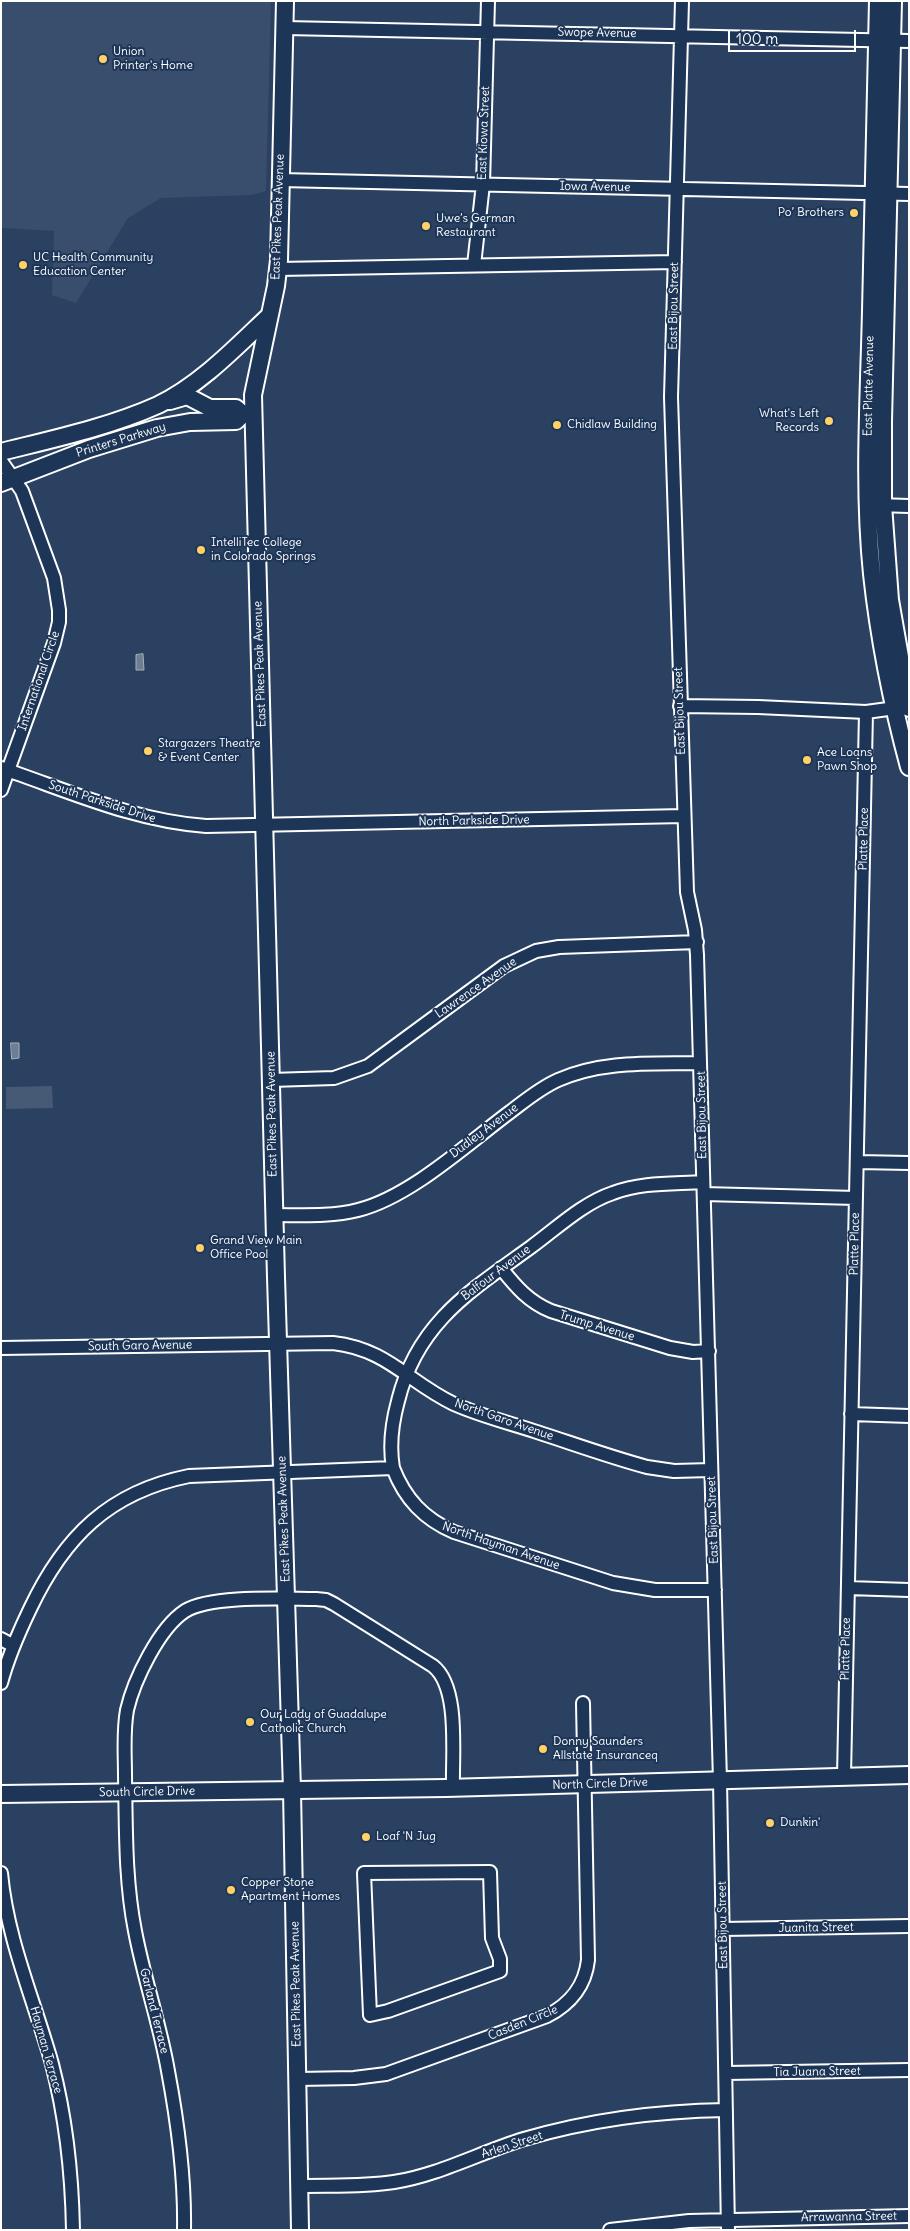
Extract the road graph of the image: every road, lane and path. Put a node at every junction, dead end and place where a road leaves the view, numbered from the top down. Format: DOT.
graph roads {
  1 [pos="285,1"];
  2 [pos="488,1"];
  3 [pos="682,1"];
  4 [pos="878,1"];
  5 [pos="893,1"];
  6 [pos="284,28"];
  7 [pos="486,31"];
  8 [pos="681,35"];
  9 [pos="893,41"];
  10 [pos="280,180"];
  11 [pos="483,184"];
  12 [pos="678,189"];
  13 [pos="881,194"];
  14 [pos="909,194"];
  15 [pos="675,262"];
  16 [pos="474,265"];
  17 [pos="278,269"];
  18 [pos="270,315"];
  19 [pos="159,404"];
  20 [pos="248,414"];
  21 [pos="1,452"];
  22 [pos="1,461"];
  23 [pos="8,480"];
  24 [pos="876,505"];
  25 [pos="909,506"];
  26 [pos="680,706"];
  27 [pos="904,708"];
  28 [pos="866,712"];
  29 [pos="909,767"];
  30 [pos="5,770"];
  31 [pos="1,790"];
  32 [pos="684,816"];
  33 [pos="265,826"];
  34 [pos="697,942"];
  35 [pos="700,1063"];
  36 [pos="271,1080"];
  37 [pos="858,1162"];
  38 [pos="909,1163"];
  39 [pos="704,1188"];
  40 [pos="856,1198"];
  41 [pos="274,1216"];
  42 [pos="501,1268"];
  43 [pos="278,1344"];
  44 [pos="1,1348"];
  45 [pos="709,1351"];
  46 [pos="406,1373"];
  47 [pos="851,1414"];
  48 [pos="909,1416"];
  49 [pos="393,1468"];
  50 [pos="711,1470"];
  51 [pos="282,1471"];
  52 [pos="848,1588"];
  53 [pos="715,1590"];
  54 [pos="909,1590"];
  55 [pos="287,1599"];
  56 [pos="7,1642"];
  57 [pos="1,1683"];
  58 [pos="583,1703"];
  59 [pos="844,1776"];
  60 [pos="909,1776"];
  61 [pos="720,1781"];
  62 [pos="586,1784"];
  63 [pos="453,1788"];
  64 [pos="292,1790"];
  65 [pos="125,1792"];
  66 [pos="1,1794"];
  67 [pos="490,1872"];
  68 [pos="1,1873"];
  69 [pos="909,1926"];
  70 [pos="723,1929"];
  71 [pos="909,2070"];
  72 [pos="726,2073"];
  73 [pos="298,2079"];
  74 [pos="726,2110"];
  75 [pos="299,2186"];
  76 [pos="909,2216"];
  77 [pos="728,2225"];
  78 [pos="73,2230"];
  79 [pos="184,2230"];
  80 [pos="300,2230"];
  81 [pos="610,2230"];
  1 -- 6 [label="main road, East Pikes Peak Avenue"];
  2 -- 7 [label="street, East Kiowa Street"];
  3 -- 8 [label="street, East Bijou Street"];
  4 -- 9 [label="main road, East Platte Avenue"];
  5 -- 9 [label="main road, East Platte Avenue"];
  6 -- 7 [label="street, Swope Avenue"];
  6 -- 10 [label="main road, East Pikes Peak Avenue"];
  7 -- 8 [label="street, Swope Avenue"];
  7 -- 11 [label="street, East Kiowa Street"];
  8 -- 9 [label="street, Swope Avenue"];
  8 -- 12 [label="street, East Bijou Street"];
  9 -- 13 [label="main road, East Platte Avenue"];
  10 -- 11 [label="street, Iowa Avenue"];
  10 -- 17 [label="main road, East Pikes Peak Avenue"];
  11 -- 12 [label="street, Iowa Avenue"];
  11 -- 16 [label="street, East Kiowa Street"];
  12 -- 13 [label="street, Iowa Avenue"];
  12 -- 15 [label="street, East Bijou Street"];
  13 -- 14 [label="street, Iowa Avenue"];
  13 -- 24 [label="main road, East Platte Avenue"];
  15 -- 16 [label="street"];
  15 -- 26 [label="street, East Bijou Street"];
  16 -- 17 [label="street"];
  17 -- 18 [label="main road, East Pikes Peak Avenue"];
  18 -- 19 [label="main road, Printers Parkway"];
  18 -- 20 [label="main road, East Pikes Peak Avenue"];
  19 -- 20 [label="main road, Printers Parkway"];
  19 -- 21 [label="main road, Printers Parkway"];
  20 -- 23 [label="main road, Printers Parkway"];
  20 -- 33 [label="main road, East Pikes Peak Avenue"];
  22 -- 23 [label="street, International Circle"];
  23 -- 30 [label="street, International Circle"];
  24 -- 25 [label="street"];
  24 -- 27 [label="main road, East Platte Avenue"];
  26 -- 28 [label="street"];
  26 -- 32 [label="street, East Bijou Street"];
  27 -- 28 [label="street"];
  27 -- 29 [label="main road, East Platte Avenue"];
  28 -- 37 [label="street, Platte Place"];
  30 -- 31 [label="street, International Circle"];
  30 -- 33 [label="street, South Parkside Drive"];
  32 -- 33 [label="street, North Parkside Drive"];
  32 -- 34 [label="street, East Bijou Street"];
  33 -- 36 [label="main road, East Pikes Peak Avenue"];
  34 -- 35 [label="street, East Bijou Street"];
  34 -- 36 [label="street, Lawrence Avenue"];
  35 -- 39 [label="street, East Bijou Street"];
  35 -- 41 [label="street, Dudley Avenue"];
  36 -- 41 [label="main road, East Pikes Peak Avenue"];
  37 -- 38 [label="street"];
  37 -- 40 [label="street, Platte Place"];
  39 -- 40 [label="street, Balfour Avenue"];
  39 -- 42 [label="street, Balfour Avenue"];
  39 -- 45 [label="street, East Bijou Street"];
  40 -- 47 [label="street, Platte Place"];
  41 -- 43 [label="main road, East Pikes Peak Avenue"];
  42 -- 45 [label="street, Trump Avenue"];
  42 -- 46 [label="street, Balfour Avenue"];
  43 -- 44 [label="street, South Garo Avenue"];
  43 -- 46 [label="street, North Garo Avenue"];
  43 -- 51 [label="main road, East Pikes Peak Avenue"];
  45 -- 50 [label="street, East Bijou Street"];
  46 -- 49 [label="street, Balfour Avenue"];
  46 -- 50 [label="street, North Garo Avenue"];
  47 -- 48 [label="street"];
  47 -- 52 [label="street, Platte Place"];
  49 -- 51 [label="street"];
  49 -- 53 [label="street, North Hayman Avenue"];
  50 -- 53 [label="street, East Bijou Street"];
  51 -- 55 [label="main road, East Pikes Peak Avenue"];
  51 -- 56 [label="street"];
  52 -- 54 [label="street"];
  52 -- 59 [label="street, Platte Place"];
  53 -- 61 [label="street, East Bijou Street"];
  55 -- 63 [label="street, Garland Terrace"];
  55 -- 64 [label="main road, East Pikes Peak Avenue"];
  55 -- 65 [label="street, Garland Terrace"];
  56 -- 57 [label="street"];
  58 -- 62 [label="street, Casden Circle"];
  59 -- 60 [label="main road, North Circle Drive"];
  59 -- 61 [label="main road, North Circle Drive"];
  61 -- 62 [label="main road, North Circle Drive"];
  61 -- 70 [label="street, East Bijou Street"];
  62 -- 63 [label="main road, North Circle Drive"];
  62 -- 73 [label="street, Casden Circle"];
  63 -- 64 [label="main road, North Circle Drive"];
  64 -- 65 [label="main road, South Circle Drive"];
  64 -- 73 [label="main road, East Pikes Peak Avenue"];
  65 -- 66 [label="main road, South Circle Drive"];
  65 -- 79 [label="street, Garland Terrace"];
  67 -- 67 [label="street"];
  68 -- 78 [label="street, Hayman Terrace"];
  69 -- 70 [label="street, Juanita Street"];
  70 -- 72 [label="street, East Bijou Street"];
  71 -- 72 [label="street, Tia Juana Street"];
  72 -- 74 [label="street, East Bijou Street"];
  73 -- 75 [label="main road, East Pikes Peak Avenue"];
  74 -- 75 [label="street, Arlen Street"];
  74 -- 77 [label="street, East Bijou Street"];
  75 -- 80 [label="main road, East Pikes Peak Avenue"];
  76 -- 77 [label="street, Arrawanna Street"];
  77 -- 81 [label="street, Arrawanna Street"];
}
